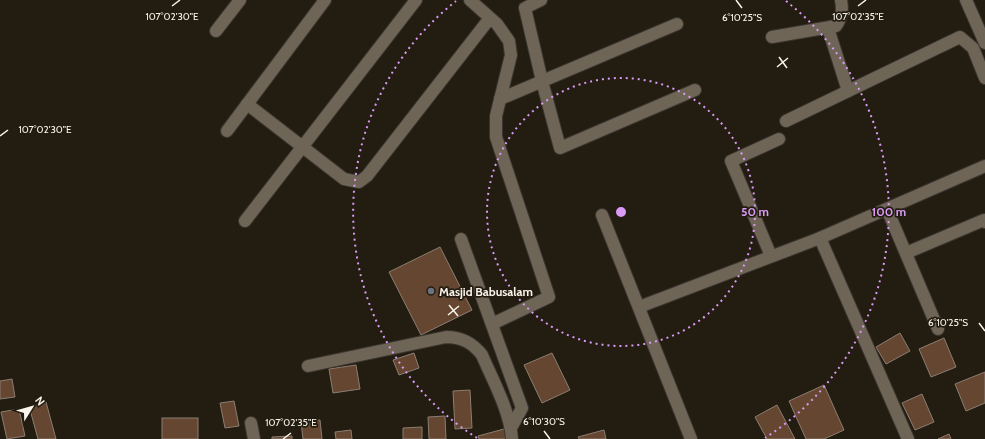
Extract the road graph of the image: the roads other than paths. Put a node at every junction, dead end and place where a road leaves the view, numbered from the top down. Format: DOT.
graph roads {
  1 [pos="240,0"];
  2 [pos="325,0"];
  3 [pos="416,0"];
  4 [pos="470,0"];
  5 [pos="541,0"];
  6 [pos="841,0"];
  7 [pos="966,0"];
  8 [pos="490,18"];
  9 [pos="676,24"];
  10 [pos="828,28"];
  11 [pos="216,31"];
  12 [pos="772,37"];
  13 [pos="985,43"];
  14 [pos="985,78"];
  15 [pos="542,81"];
  16 [pos="695,90"];
  17 [pos="848,91"];
  18 [pos="500,99"];
  19 [pos="247,104"];
  20 [pos="786,121"];
  21 [pos="227,131"];
  22 [pos="779,139"];
  23 [pos="303,146"];
  24 [pos="985,166"];
  25 [pos="887,209"];
  26 [pos="602,215"];
  27 [pos="245,221"];
  28 [pos="985,222"];
  29 [pos="820,238"];
  30 [pos="461,239"];
  31 [pos="906,253"];
  32 [pos="771,256"];
  33 [pos="639,307"];
  34 [pos="492,324"];
  35 [pos="938,329"];
  36 [pos="308,366"];
  37 [pos="251,423"];
  38 [pos="511,434"];
  39 [pos="254,439"];
  40 [pos="691,439"];
  41 [pos="908,439"];
  1 -- 11 [label="street"];
  2 -- 19 [label="street"];
  3 -- 23 [label="street"];
  4 -- 8 [label="street"];
  5 -- 15 [label="street"];
  6 -- 10 [label="street"];
  7 -- 13 [label="street"];
  8 -- 18 [label="street"];
  8 -- 23 [label="street"];
  9 -- 15 [label="street"];
  10 -- 12 [label="street"];
  10 -- 17 [label="street"];
  14 -- 17 [label="street"];
  15 -- 16 [label="street"];
  15 -- 18 [label="street"];
  17 -- 20 [label="street"];
  18 -- 34 [label="street"];
  19 -- 21 [label="street"];
  19 -- 23 [label="street"];
  22 -- 32 [label="street"];
  23 -- 27 [label="street"];
  24 -- 25 [label="street"];
  25 -- 29 [label="street"];
  25 -- 31 [label="street"];
  26 -- 33 [label="street"];
  28 -- 31 [label="street"];
  29 -- 32 [label="street"];
  29 -- 41 [label="street"];
  30 -- 34 [label="street"];
  31 -- 35 [label="street"];
  32 -- 33 [label="street"];
  33 -- 40 [label="street"];
  34 -- 38 [label="street"];
  36 -- 38 [label="street"];
  37 -- 39 [label="street"];
}
